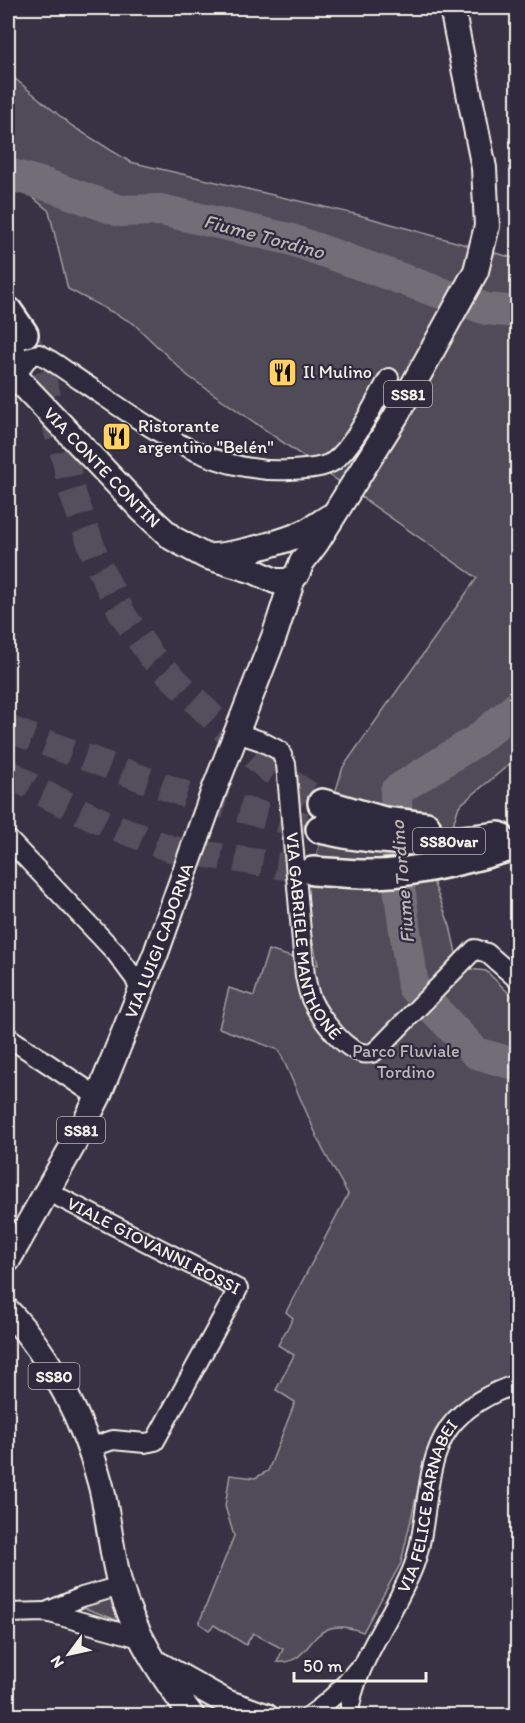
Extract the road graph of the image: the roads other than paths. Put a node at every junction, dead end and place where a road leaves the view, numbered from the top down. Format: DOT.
graph roads {
  1 [pos="452,8"];
  2 [pos="8,311"];
  3 [pos="16,339"];
  4 [pos="12,373"];
  5 [pos="389,378"];
  6 [pos="334,514"];
  7 [pos="276,542"];
  8 [pos="204,556"];
  9 [pos="285,575"];
  10 [pos="237,733"];
  11 [pos="518,823"];
  12 [pos="518,833"];
  13 [pos="8,839"];
  14 [pos="518,845"];
  15 [pos="321,872"];
  16 [pos="115,952"];
  17 [pos="156,953"];
  18 [pos="518,980"];
  19 [pos="140,992"];
  20 [pos="8,1037"];
  21 [pos="98,1097"];
  22 [pos="47,1191"];
  23 [pos="8,1260"];
  24 [pos="8,1311"];
  25 [pos="518,1384"];
  26 [pos="89,1448"];
  27 [pos="120,1586"];
  28 [pos="46,1611"];
  29 [pos="8,1613"];
  30 [pos="140,1638"];
  31 [pos="367,1657"];
  32 [pos="156,1663"];
  33 [pos="192,1716"];
  34 [pos="266,1716"];
  35 [pos="309,1716"];
  36 [pos="349,1716"];
  1 -- 6 [label="main road, SS81"];
  2 -- 3 [label="highway"];
  3 -- 4 [label="highway"];
  4 -- 5 [label="street"];
  4 -- 8 [label="main road, VIA CONTE CONTIN"];
  6 -- 7 [label="main road"];
  6 -- 9 [label="main road"];
  7 -- 8 [label="main road"];
  7 -- 9 [label="main road, SS81"];
  7 -- 9 [label="main road, SS81"];
  8 -- 9 [label="main road, VIA CONTE CONTIN"];
  9 -- 10 [label="main road, VIA LUIGI CADORNA / SS81"];
  10 -- 17 [label="main road, VIA LUIGI CADORNA / SS81"];
  10 -- 18 [label="street, VIA GABRIELE MANTHONÉ"];
  11 -- 12 [label="highway, SS80var"];
  13 -- 16 [label="street"];
  14 -- 15 [label="highway"];
  16 -- 17 [label="street"];
  16 -- 19 [label="street"];
  17 -- 19 [label="main road, VIA LUIGI CADORNA / SS81"];
  19 -- 21 [label="main road, VIA LUIGI CADORNA / SS81"];
  20 -- 21 [label="street"];
  21 -- 22 [label="main road, VIA LUIGI CADORNA / SS81"];
  22 -- 23 [label="main road, VIA LUIGI CADORNA / SS81"];
  22 -- 26 [label="street, VIALE GIOVANNI ROSSI"];
  24 -- 26 [label="main road, SS80"];
  25 -- 31 [label="street, VIA FELICE BARNABEI"];
  26 -- 27 [label="main road, SS80"];
  27 -- 28 [label="street"];
  27 -- 30 [label="main road, SS80"];
  28 -- 29 [label="street"];
  28 -- 30 [label="street"];
  30 -- 32 [label="main road, SS80"];
  31 -- 35 [label="street, VIA FELICE BARNABEI"];
  31 -- 36 [label="street, VIA FELICE BARNABEI"];
  32 -- 33 [label="main road, SS80"];
  32 -- 34 [label="main road, SS80"];
}
